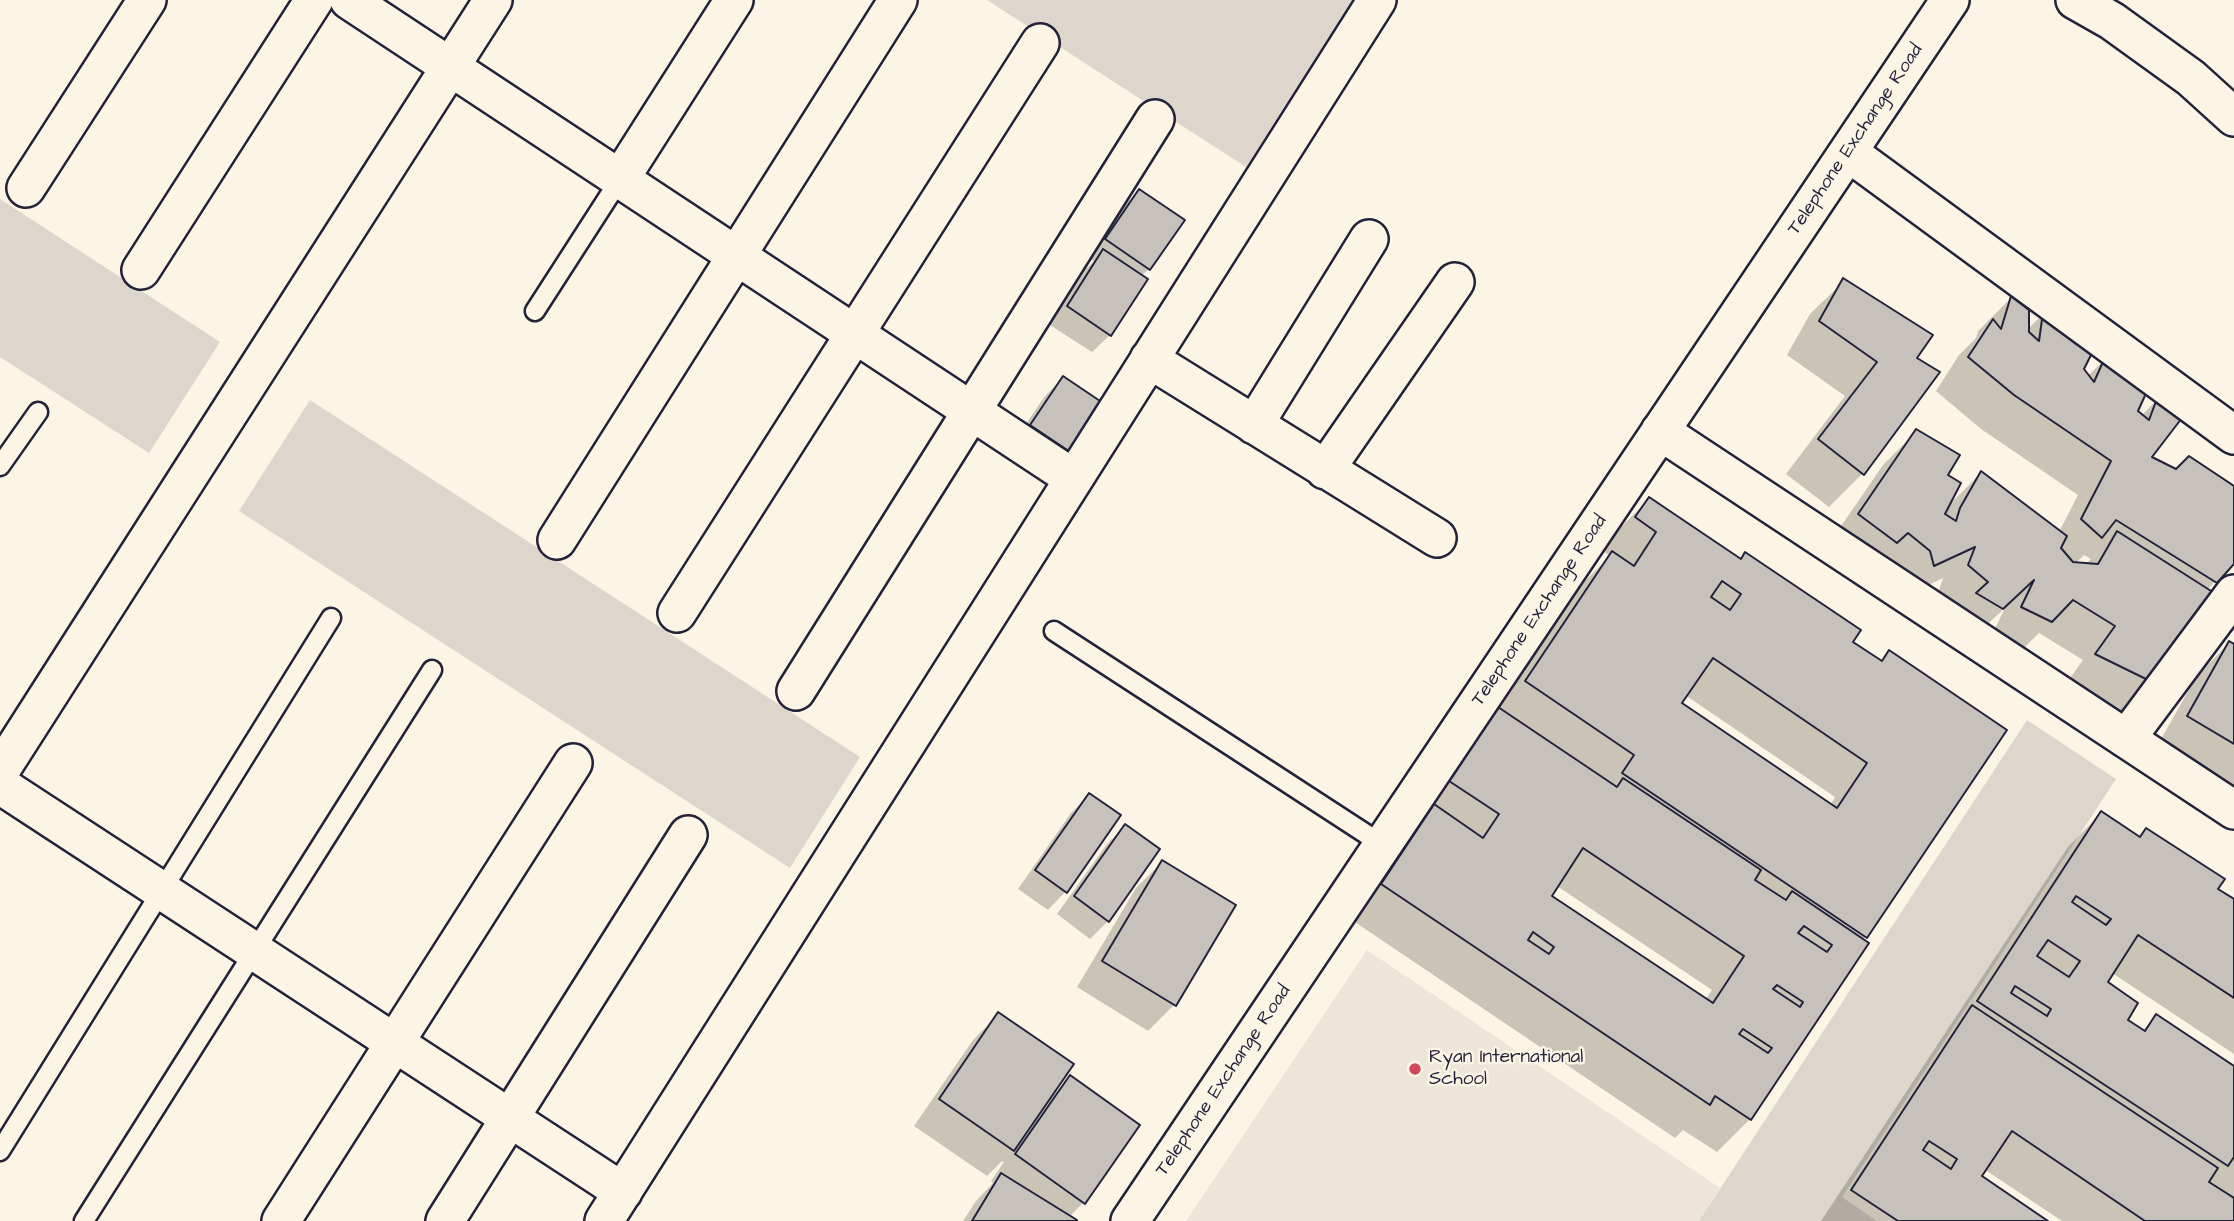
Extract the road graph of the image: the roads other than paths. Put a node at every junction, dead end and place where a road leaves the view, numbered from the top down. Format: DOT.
graph roads {
  1 [pos="147,0"];
  2 [pos="314,0"];
  3 [pos="349,0"];
  4 [pos="493,0"];
  5 [pos="734,0"];
  6 [pos="898,0"];
  7 [pos="1377,0"];
  8 [pos="1950,0"];
  9 [pos="2075,0"];
  10 [pos="2122,11"];
  11 [pos="1040,43"];
  12 [pos="450,67"];
  13 [pos="2234,117"];
  14 [pos="1155,118"];
  15 [pos="1848,152"];
  16 [pos="620,179"];
  17 [pos="26,188"];
  18 [pos="1369,239"];
  19 [pos="736,256"];
  20 [pos="141,270"];
  21 [pos="1455,282"];
  22 [pos="535,311"];
  23 [pos="855,334"];
  24 [pos="1149,359"];
  25 [pos="971,411"];
  26 [pos="38,412"];
  27 [pos="1254,425"];
  28 [pos="1660,431"];
  29 [pos="2234,435"];
  30 [pos="0,466"];
  31 [pos="1325,470"];
  32 [pos="1073,478"];
  33 [pos="1437,538"];
  34 [pos="557,540"];
  35 [pos="2234,594"];
  36 [pos="677,613"];
  37 [pos="331,618"];
  38 [pos="1054,631"];
  39 [pos="432,670"];
  40 [pos="796,691"];
  41 [pos="2126,739"];
  42 [pos="573,763"];
  43 [pos="0,771"];
  44 [pos="0,785"];
  45 [pos="2234,810"];
  46 [pos="688,835"];
  47 [pos="1383,845"];
  48 [pos="162,890"];
  49 [pos="254,951"];
  50 [pos="394,1043"];
  51 [pos="510,1118"];
  52 [pos="0,1150"];
  53 [pos="613,1207"];
  54 [pos="84,1221"];
  55 [pos="281,1221"];
  56 [pos="445,1221"];
  57 [pos="1130,1221"];
  1 -- 17 [label="street"];
  2 -- 20 [label="street"];
  3 -- 12 [label="street"];
  4 -- 12 [label="street"];
  5 -- 16 [label="street"];
  6 -- 19 [label="street"];
  7 -- 24 [label="street"];
  8 -- 15 [label="street, Telephone Exchange Road"];
  9 -- 10 [label="street"];
  10 -- 13 [label="street"];
  11 -- 23 [label="street"];
  12 -- 16 [label="street"];
  12 -- 43 [label="street"];
  14 -- 25 [label="street"];
  15 -- 28 [label="street, Telephone Exchange Road"];
  15 -- 29 [label="street"];
  16 -- 19 [label="street"];
  16 -- 22 [label="lane"];
  18 -- 27 [label="street"];
  19 -- 23 [label="street"];
  19 -- 34 [label="street"];
  21 -- 31 [label="street"];
  23 -- 25 [label="street"];
  23 -- 36 [label="street"];
  24 -- 27 [label="street"];
  24 -- 32 [label="street"];
  25 -- 32 [label="street"];
  25 -- 40 [label="street"];
  26 -- 30 [label="lane"];
  27 -- 31 [label="street"];
  28 -- 41 [label="street"];
  28 -- 47 [label="street, Telephone Exchange Road"];
  31 -- 33 [label="street"];
  32 -- 53 [label="street"];
  35 -- 41 [label="street"];
  37 -- 48 [label="lane"];
  38 -- 47 [label="lane"];
  39 -- 49 [label="lane"];
  41 -- 45 [label="street"];
  42 -- 50 [label="street"];
  44 -- 48 [label="street"];
  46 -- 51 [label="street"];
  47 -- 57 [label="street, Telephone Exchange Road"];
  48 -- 49 [label="street"];
  48 -- 52 [label="lane"];
  49 -- 50 [label="street"];
  49 -- 54 [label="lane"];
  50 -- 51 [label="street"];
  50 -- 55 [label="street"];
  51 -- 53 [label="street"];
  51 -- 56 [label="street"];
}
